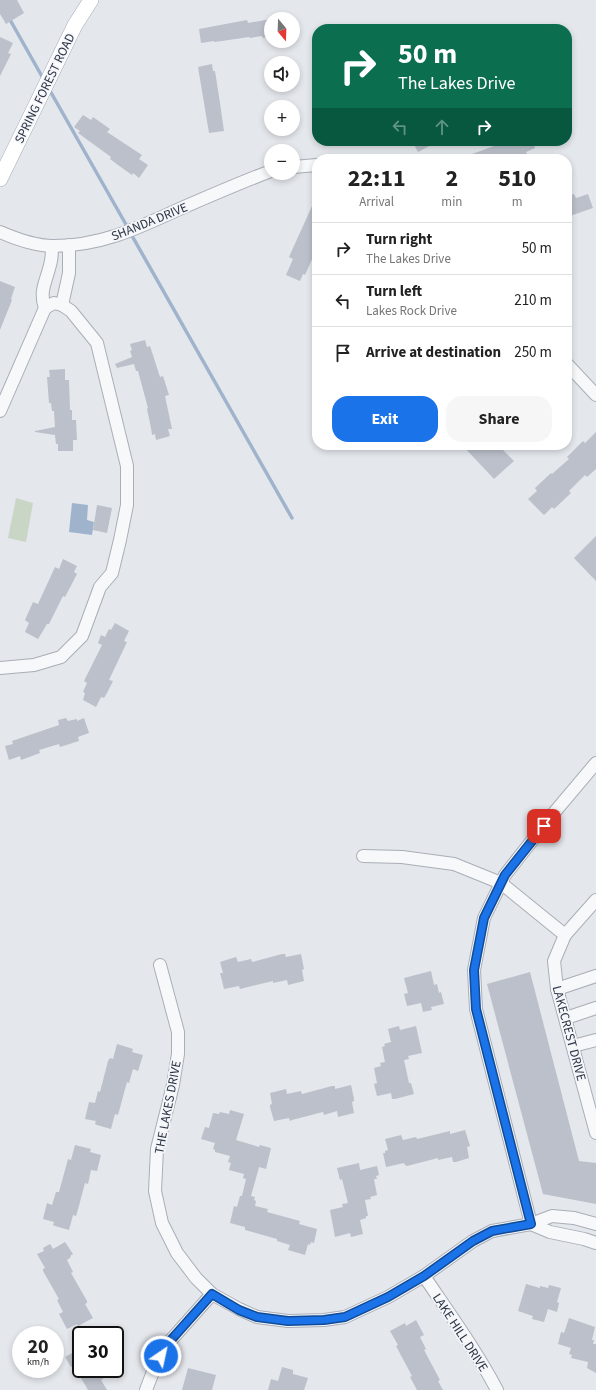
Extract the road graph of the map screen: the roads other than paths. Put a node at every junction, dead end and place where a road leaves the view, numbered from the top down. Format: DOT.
graph roads {
  1 [pos="92,0"];
  2 [pos="312,165"];
  3 [pos="300,166"];
  4 [pos="264,174"];
  5 [pos="0,178"];
  6 [pos="0,232"];
  7 [pos="69,245"];
  8 [pos="52,246"];
  9 [pos="62,305"];
  10 [pos="45,308"];
  11 [pos="572,369"];
  12 [pos="596,395"];
  13 [pos="0,411"];
  14 [pos="0,668"];
  15 [pos="596,763"];
  16 [pos="363,856"];
  17 [pos="501,883"];
  18 [pos="594,903"];
  19 [pos="565,935"];
  20 [pos="160,965"];
  21 [pos="596,976"];
  22 [pos="557,989"];
  23 [pos="596,1008"];
  24 [pos="566,1018"];
  25 [pos="596,1040"];
  26 [pos="573,1046"];
  27 [pos="596,1133"];
  28 [pos="531,1224"];
  29 [pos="596,1224"];
  30 [pos="596,1243"];
  31 [pos="424,1276"];
  32 [pos="212,1294"];
  33 [pos="146,1390"];
  34 [pos="497,1390"];
  1 -- 5 [label="main road, SPRING FOREST ROAD"];
  2 -- 3 [label="street"];
  4 -- 7 [label="street, SHANDA DRIVE"];
  6 -- 8 [label="street, SHANDA DRIVE"];
  7 -- 8 [label="street, SHANDA DRIVE"];
  7 -- 9 [label="street"];
  8 -- 10 [label="street"];
  9 -- 10 [label="street"];
  9 -- 14 [label="street"];
  10 -- 13 [label="street"];
  11 -- 12 [label="street"];
  15 -- 17 [label="street"];
  16 -- 17 [label="street"];
  17 -- 19 [label="street"];
  17 -- 28 [label="street"];
  18 -- 19 [label="street, LAKECREST DRIVE"];
  19 -- 22 [label="street, LAKECREST DRIVE"];
  20 -- 32 [label="street, THE LAKES DRIVE"];
  21 -- 22 [label="street"];
  22 -- 24 [label="street, LAKECREST DRIVE"];
  23 -- 24 [label="street"];
  24 -- 26 [label="street, LAKECREST DRIVE"];
  25 -- 26 [label="street"];
  26 -- 27 [label="street, LAKECREST DRIVE"];
  28 -- 29 [label="street, THE LAKES DRIVE"];
  28 -- 30 [label="street"];
  28 -- 31 [label="street, THE LAKES DRIVE"];
  31 -- 32 [label="street, THE LAKES DRIVE"];
  31 -- 34 [label="street, LAKE HILL DRIVE"];
  32 -- 33 [label="street"];
}
